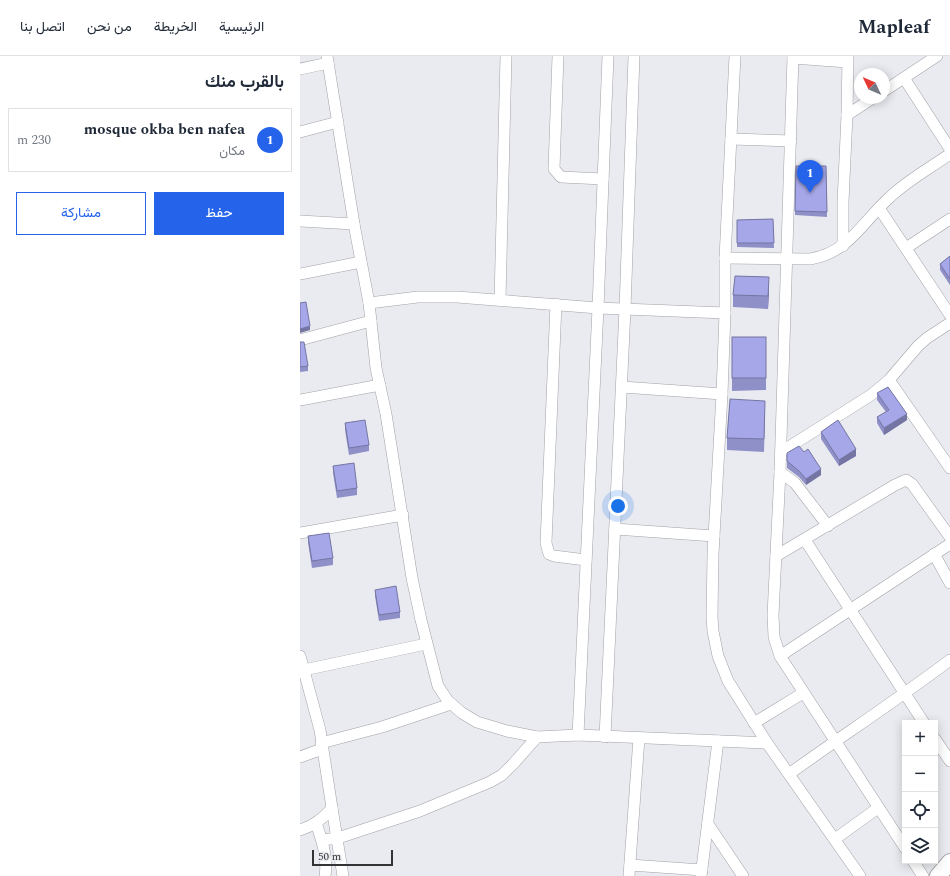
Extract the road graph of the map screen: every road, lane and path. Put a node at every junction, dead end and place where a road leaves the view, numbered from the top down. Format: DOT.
graph roads {
  1 [pos="506,56"];
  2 [pos="558,56"];
  3 [pos="608,56"];
  4 [pos="634,56"];
  5 [pos="735,56"];
  6 [pos="937,56"];
  7 [pos="793,57"];
  8 [pos="327,59"];
  9 [pos="848,59"];
  10 [pos="300,69"];
  11 [pos="904,78"];
  12 [pos="890,87"];
  13 [pos="864,104"];
  14 [pos="847,115"];
  15 [pos="338,122"];
  16 [pos="300,132"];
  17 [pos="731,139"];
  18 [pos="791,141"];
  19 [pos="950,148"];
  20 [pos="950,154"];
  21 [pos="603,179"];
  22 [pos="879,208"];
  23 [pos="950,218"];
  24 [pos="300,221"];
  25 [pos="354,224"];
  26 [pos="843,246"];
  27 [pos="906,248"];
  28 [pos="725,258"];
  29 [pos="787,259"];
  30 [pos="361,262"];
  31 [pos="300,274"];
  32 [pos="500,300"];
  33 [pos="369,303"];
  34 [pos="556,304"];
  35 [pos="598,308"];
  36 [pos="626,309"];
  37 [pos="725,313"];
  38 [pos="950,315"];
  39 [pos="371,321"];
  40 [pos="950,323"];
  41 [pos="300,340"];
  42 [pos="889,380"];
  43 [pos="380,384"];
  44 [pos="622,387"];
  45 [pos="722,394"];
  46 [pos="300,400"];
  47 [pos="781,452"];
  48 [pos="950,468"];
  49 [pos="780,472"];
  50 [pos="403,515"];
  51 [pos="828,526"];
  52 [pos="615,529"];
  53 [pos="300,533"];
  54 [pos="714,536"];
  55 [pos="950,537"];
  56 [pos="804,540"];
  57 [pos="950,544"];
  58 [pos="934,554"];
  59 [pos="776,556"];
  60 [pos="586,560"];
  61 [pos="950,583"];
  62 [pos="850,609"];
  63 [pos="426,644"];
  64 [pos="300,656"];
  65 [pos="780,656"];
  66 [pos="950,660"];
  67 [pos="304,670"];
  68 [pos="804,693"];
  69 [pos="305,694"];
  70 [pos="904,695"];
  71 [pos="451,704"];
  72 [pos="922,720"];
  73 [pos="754,723"];
  74 [pos="578,736"];
  75 [pos="537,737"];
  76 [pos="605,737"];
  77 [pos="639,738"];
  78 [pos="718,741"];
  79 [pos="835,741"];
  80 [pos="767,743"];
  81 [pos="938,743"];
  82 [pos="322,746"];
  83 [pos="300,757"];
  84 [pos="950,761"];
  85 [pos="789,774"];
  86 [pos="332,808"];
  87 [pos="878,808"];
  88 [pos="316,823"];
  89 [pos="708,824"];
  90 [pos="300,830"];
  91 [pos="338,838"];
  92 [pos="322,840"];
  93 [pos="835,840"];
  94 [pos="902,844"];
  95 [pos="950,862"];
  96 [pos="916,864"];
  97 [pos="630,865"];
  98 [pos="702,873"];
  99 [pos="325,876"];
  100 [pos="343,876"];
  101 [pos="629,876"];
  102 [pos="743,876"];
  103 [pos="860,876"];
  104 [pos="924,876"];
  105 [pos="938,876"];
  1 -- 32 [label="street"];
  2 -- 21 [label="street"];
  3 -- 21 [label="street"];
  4 -- 36 [label="street"];
  5 -- 17 [label="street"];
  6 -- 11 [label="street"];
  7 -- 9 [label="street"];
  7 -- 18 [label="street"];
  8 -- 10 [label="street"];
  8 -- 15 [label="street"];
  9 -- 14 [label="street"];
  11 -- 12 [label="street"];
  11 -- 19 [label="street"];
  13 -- 14 [label="street"];
  14 -- 26 [label="street"];
  15 -- 16 [label="street"];
  15 -- 25 [label="street"];
  17 -- 18 [label="street"];
  17 -- 28 [label="street"];
  18 -- 29 [label="street"];
  20 -- 22 [label="street"];
  21 -- 35 [label="street"];
  22 -- 26 [label="street"];
  22 -- 27 [label="street"];
  23 -- 27 [label="street"];
  24 -- 25 [label="street"];
  25 -- 30 [label="street"];
  26 -- 29 [label="street"];
  27 -- 38 [label="street"];
  28 -- 29 [label="street"];
  28 -- 37 [label="street"];
  29 -- 47 [label="street"];
  30 -- 31 [label="street"];
  30 -- 33 [label="street"];
  32 -- 33 [label="street"];
  32 -- 34 [label="street"];
  33 -- 39 [label="street"];
  34 -- 35 [label="street"];
  34 -- 60 [label="street"];
  35 -- 36 [label="street"];
  35 -- 60 [label="street"];
  36 -- 37 [label="street"];
  36 -- 44 [label="street"];
  37 -- 45 [label="street"];
  39 -- 41 [label="street"];
  39 -- 43 [label="street"];
  40 -- 42 [label="street"];
  42 -- 47 [label="street"];
  42 -- 48 [label="street"];
  43 -- 46 [label="street"];
  43 -- 50 [label="street"];
  44 -- 45 [label="street"];
  44 -- 52 [label="street"];
  45 -- 54 [label="street"];
  47 -- 49 [label="street"];
  49 -- 51 [label="street"];
  49 -- 59 [label="street"];
  50 -- 53 [label="street"];
  50 -- 63 [label="street"];
  51 -- 55 [label="street"];
  51 -- 56 [label="street"];
  52 -- 54 [label="street"];
  52 -- 76 [label="street"];
  54 -- 73 [label="street"];
  56 -- 59 [label="street"];
  56 -- 62 [label="street"];
  57 -- 58 [label="street"];
  58 -- 61 [label="street"];
  58 -- 62 [label="street"];
  59 -- 65 [label="street"];
  60 -- 74 [label="street"];
  62 -- 65 [label="street"];
  62 -- 70 [label="street"];
  63 -- 67 [label="street"];
  63 -- 71 [label="street"];
  64 -- 67 [label="street"];
  65 -- 68 [label="street"];
  66 -- 70 [label="street"];
  67 -- 69 [label="street"];
  68 -- 73 [label="street"];
  68 -- 79 [label="street"];
  69 -- 82 [label="street"];
  70 -- 72 [label="street"];
  70 -- 79 [label="street"];
  71 -- 75 [label="street"];
  71 -- 82 [label="street"];
  73 -- 80 [label="street"];
  74 -- 75 [label="street"];
  74 -- 76 [label="street"];
  75 -- 91 [label="street"];
  76 -- 77 [label="street"];
  77 -- 78 [label="street"];
  77 -- 97 [label="street"];
  78 -- 80 [label="street"];
  78 -- 89 [label="street"];
  79 -- 85 [label="street"];
  79 -- 87 [label="street"];
  80 -- 85 [label="street"];
  81 -- 84 [label="street"];
  82 -- 83 [label="street"];
  82 -- 86 [label="street"];
  85 -- 93 [label="street"];
  86 -- 88 [label="street"];
  86 -- 91 [label="street"];
  87 -- 93 [label="street"];
  87 -- 94 [label="street"];
  88 -- 90 [label="street"];
  88 -- 92 [label="street"];
  89 -- 98 [label="street"];
  89 -- 102 [label="street"];
  91 -- 92 [label="street"];
  91 -- 100 [label="street"];
  92 -- 99 [label="street"];
  93 -- 103 [label="street"];
  95 -- 105 [label="street"];
  96 -- 104 [label="street"];
  97 -- 98 [label="street"];
  97 -- 101 [label="street"];
}
